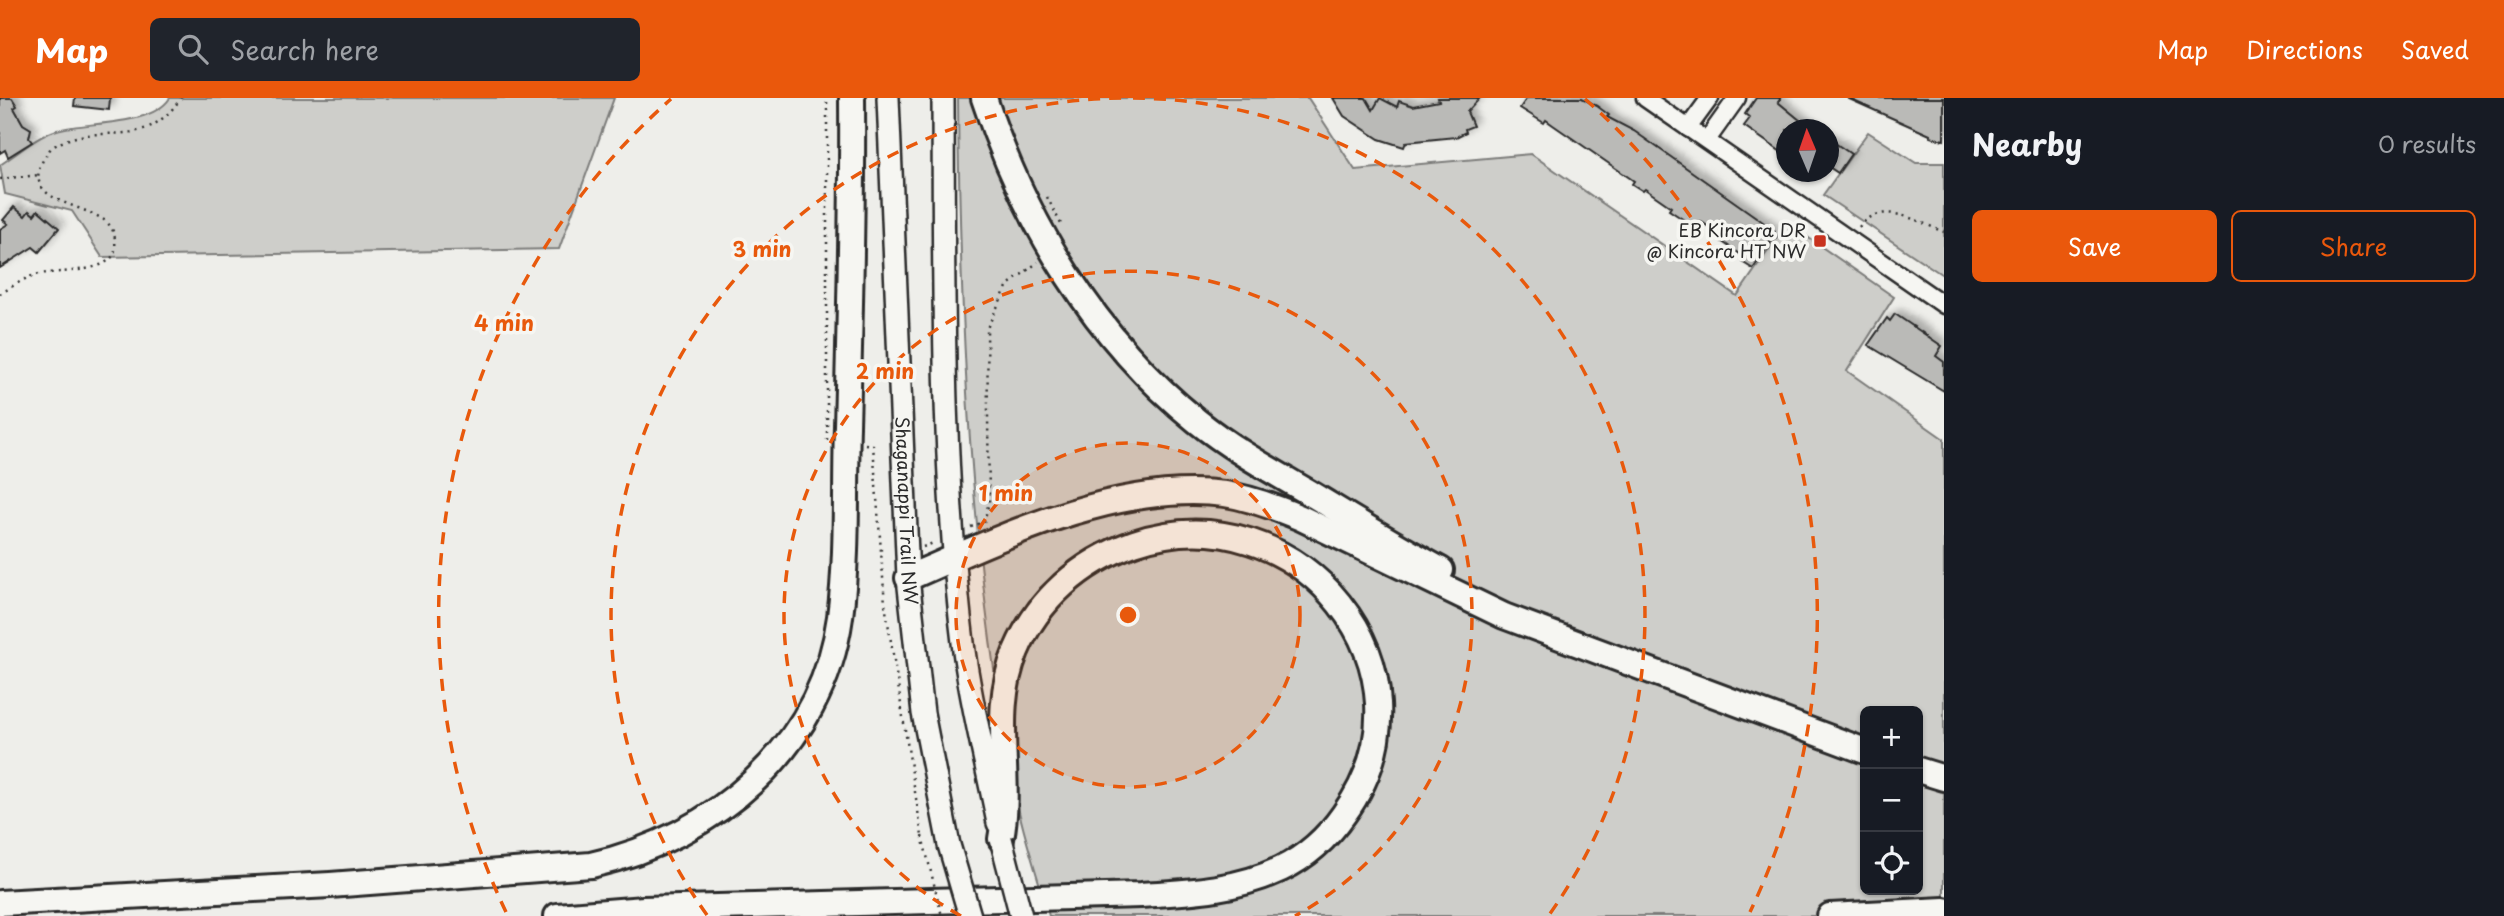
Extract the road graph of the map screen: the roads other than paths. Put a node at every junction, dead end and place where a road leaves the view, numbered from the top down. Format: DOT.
graph roads {
  1 [pos="852,98"];
  2 [pos="888,98"];
  3 [pos="943,98"];
  4 [pos="984,98"];
  5 [pos="1644,98"];
  6 [pos="1710,98"];
  7 [pos="1737,98"];
  8 [pos="1688,128"];
  9 [pos="1707,140"];
  10 [pos="1944,305"];
  11 [pos="954,546"];
  12 [pos="907,566"];
  13 [pos="1656,674"];
  14 [pos="1860,749"];
  15 [pos="1923,772"];
  16 [pos="1944,778"];
  17 [pos="1001,839"];
  18 [pos="0,903"];
  19 [pos="1944,910"];
  20 [pos="557,916"];
  21 [pos="970,916"];
  22 [pos="1021,916"];
  23 [pos="1830,916"];
  1 -- 18 [label="highway"];
  2 -- 12 [label="main road, Shaganappi Trail NW"];
  3 -- 11 [label="main road"];
  4 -- 13 [label="highway"];
  5 -- 8 [label="street"];
  6 -- 8 [label="street"];
  7 -- 9 [label="street"];
  8 -- 9 [label="street"];
  9 -- 10 [label="street"];
  11 -- 12 [label="highway"];
  11 -- 13 [label="highway"];
  11 -- 17 [label="main road"];
  12 -- 21 [label="main road, Shaganappi Trail NW, bridge"];
  13 -- 14 [label="highway"];
  15 -- 16 [label="highway"];
  17 -- 20 [label="highway"];
  17 -- 22 [label="main road, bridge"];
  19 -- 23 [label="highway"];
}
